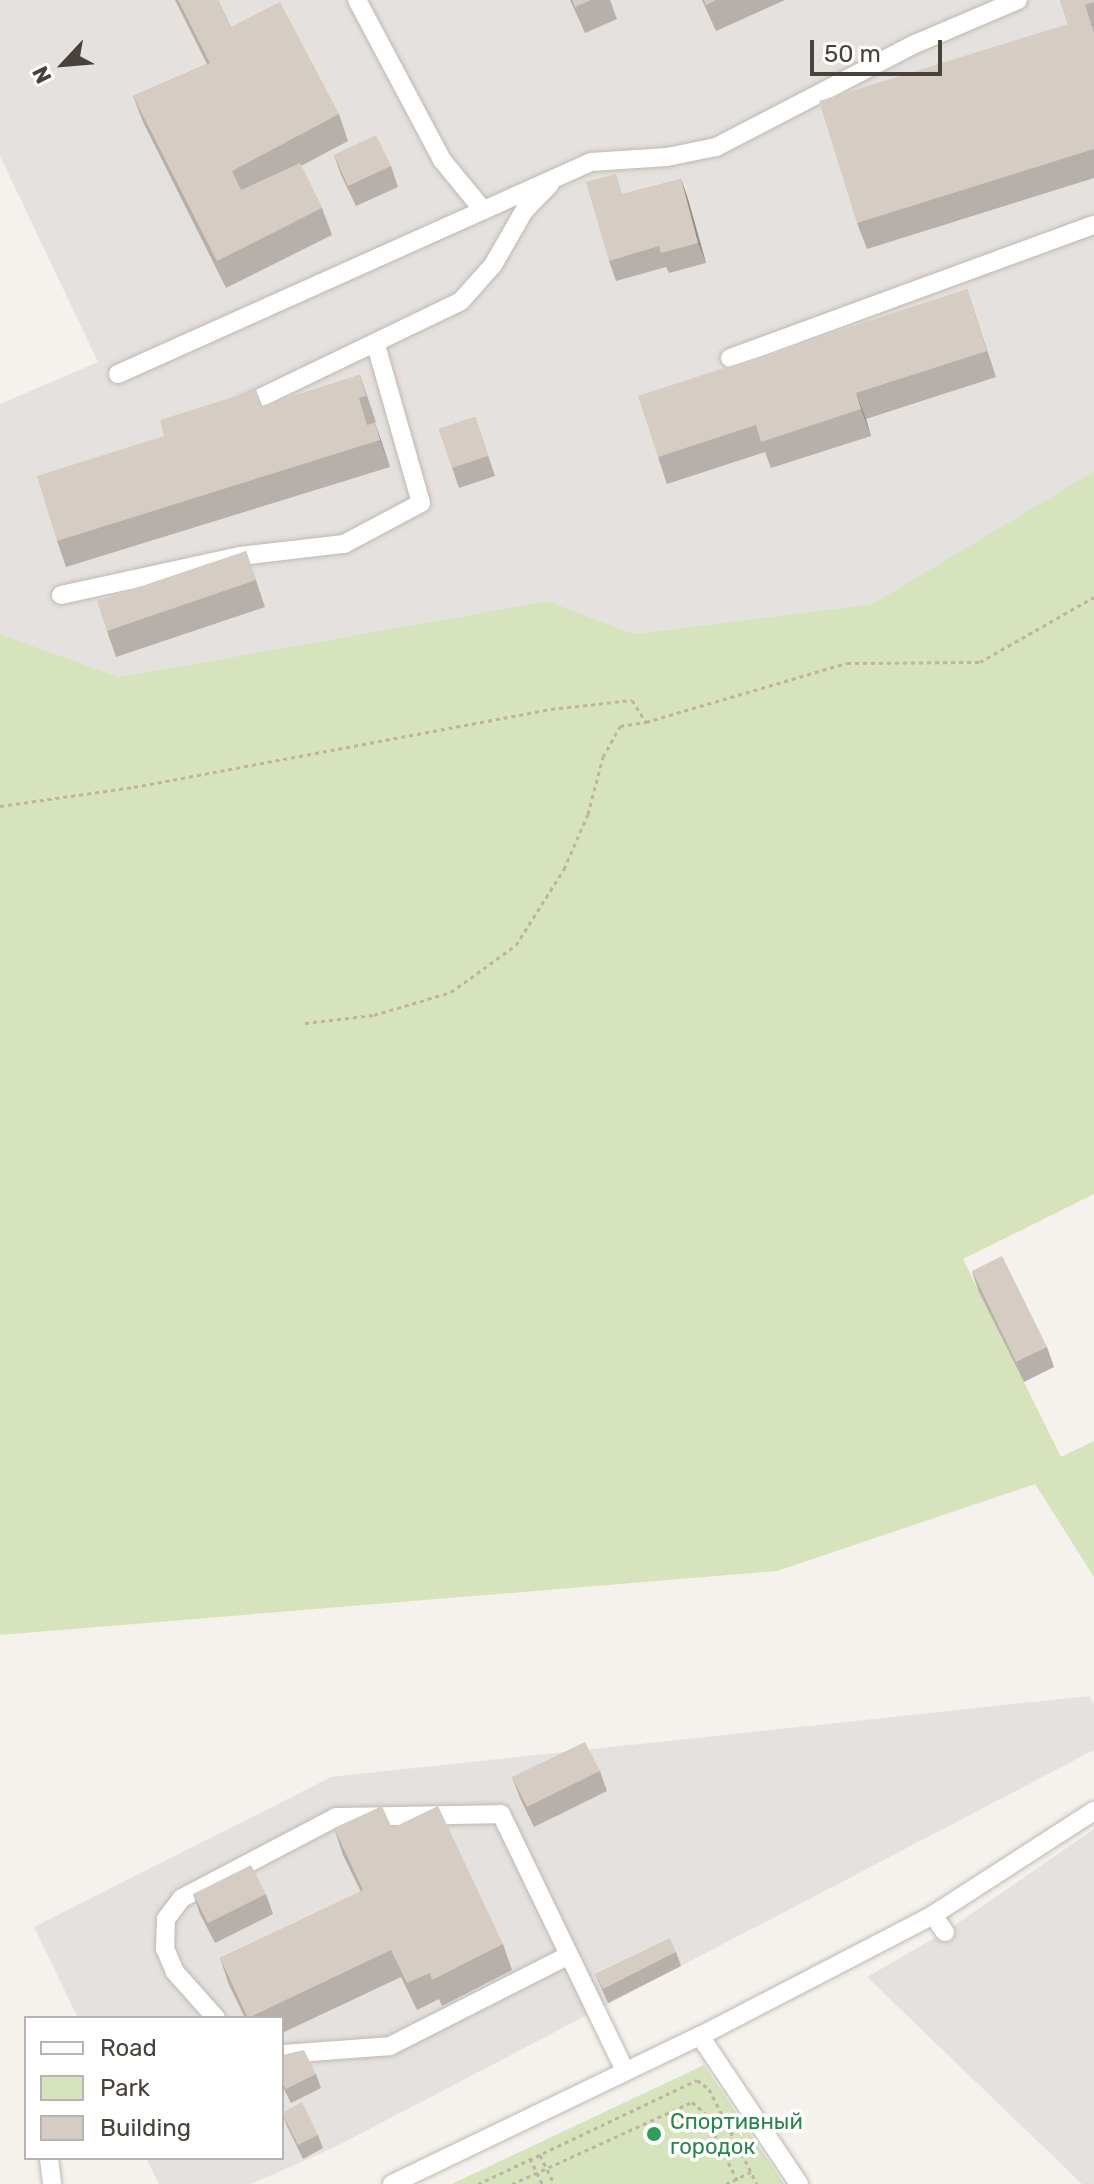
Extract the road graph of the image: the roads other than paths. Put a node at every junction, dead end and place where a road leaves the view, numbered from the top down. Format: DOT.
graph roads {
  1 [pos="357,0"];
  2 [pos="1018,0"];
  3 [pos="557,177"];
  4 [pos="483,210"];
  5 [pos="1094,225"];
  6 [pos="376,345"];
  7 [pos="730,358"];
  8 [pos="118,374"];
  9 [pos="215,416"];
  10 [pos="61,595"];
  11 [pos="1094,1811"];
  12 [pos="933,1915"];
  13 [pos="945,1932"];
  14 [pos="569,1955"];
  15 [pos="214,2016"];
  16 [pos="700,2036"];
  17 [pos="284,2054"];
  18 [pos="625,2070"];
  19 [pos="49,2160"];
  20 [pos="50,2183"];
  21 [pos="392,2184"];
  22 [pos="799,2184"];
  1 -- 4 [label="lane"];
  2 -- 3 [label="lane"];
  3 -- 4 [label="lane"];
  3 -- 6 [label="lane"];
  4 -- 8 [label="lane"];
  5 -- 7 [label="lane"];
  6 -- 9 [label="lane"];
  6 -- 10 [label="lane"];
  11 -- 12 [label="lane"];
  12 -- 13 [label="lane"];
  12 -- 16 [label="lane"];
  14 -- 15 [label="lane"];
  14 -- 17 [label="lane"];
  14 -- 18 [label="lane"];
  16 -- 18 [label="lane"];
  16 -- 22 [label="lane"];
  18 -- 21 [label="lane"];
  19 -- 20 [label="lane"];
}
